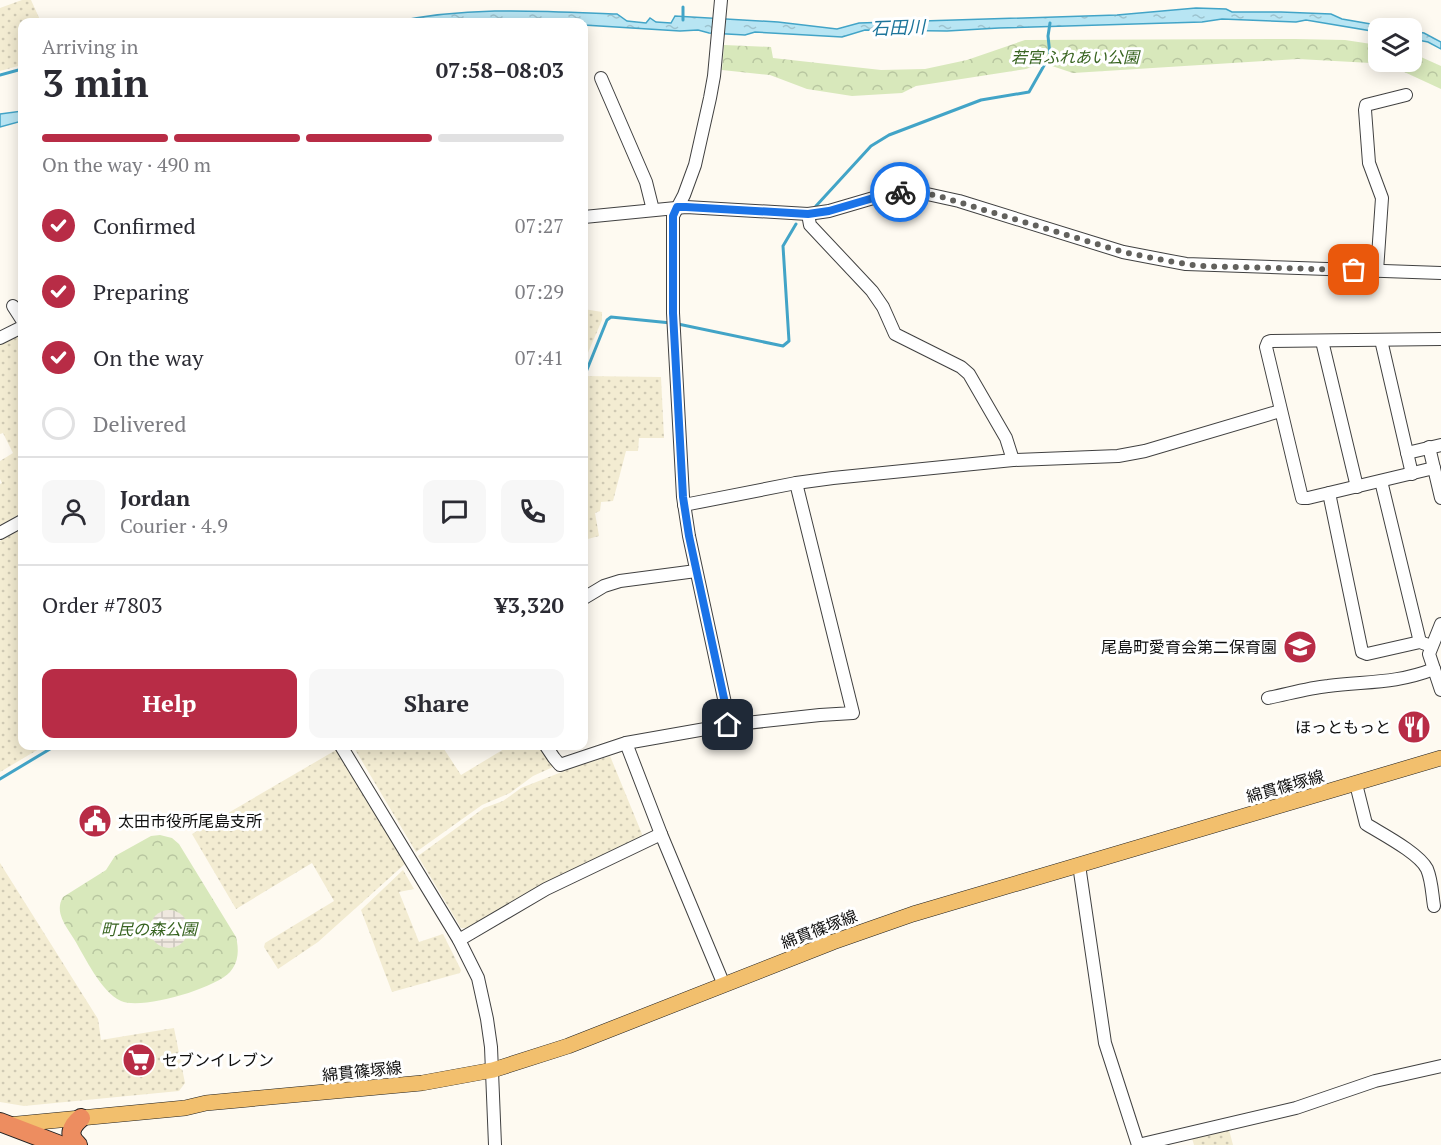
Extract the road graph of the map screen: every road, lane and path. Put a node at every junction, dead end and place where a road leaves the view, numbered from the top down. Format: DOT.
graph roads {
  1 [pos="721,2"];
  2 [pos="601,78"];
  3 [pos="1406,95"];
  4 [pos="677,207"];
  5 [pos="653,210"];
  6 [pos="808,214"];
  7 [pos="588,217"];
  8 [pos="1377,271"];
  9 [pos="1441,273"];
  10 [pos="13,306"];
  11 [pos="18,314"];
  12 [pos="18,329"];
  13 [pos="0,338"];
  14 [pos="1381,340"];
  15 [pos="1322,341"];
  16 [pos="1440,342"];
  17 [pos="1280,411"];
  18 [pos="1435,446"];
  19 [pos="1407,453"];
  20 [pos="1012,460"];
  21 [pos="1434,468"];
  22 [pos="1412,474"];
  23 [pos="1381,481"];
  24 [pos="796,483"];
  25 [pos="1357,487"];
  26 [pos="1329,493"];
  27 [pos="1441,498"];
  28 [pos="684,505"];
  29 [pos="18,523"];
  30 [pos="0,533"];
  31 [pos="696,571"];
  32 [pos="588,595"];
  33 [pos="1441,624"];
  34 [pos="1426,644"];
  35 [pos="1434,669"];
  36 [pos="1441,690"];
  37 [pos="1268,698"];
  38 [pos="728,725"];
  39 [pos="626,743"];
  40 [pos="344,750"];
  41 [pos="549,750"];
  42 [pos="1441,758"];
  43 [pos="1356,784"];
  44 [pos="661,834"];
  45 [pos="1079,865"];
  46 [pos="1434,906"];
  47 [pos="459,940"];
  48 [pos="724,985"];
  49 [pos="1441,1066"];
  50 [pos="493,1070"];
  51 [pos="207,1103"];
  52 [pos="81,1118"];
  53 [pos="2,1122"];
  54 [pos="60,1145"];
  55 [pos="78,1145"];
  56 [pos="495,1145"];
  57 [pos="1138,1145"];
  1 -- 4 [label="street"];
  2 -- 5 [label="street"];
  3 -- 8 [label="street"];
  4 -- 5 [label="street"];
  4 -- 6 [label="street"];
  4 -- 28 [label="street"];
  5 -- 7 [label="street"];
  6 -- 8 [label="street"];
  6 -- 20 [label="street"];
  8 -- 9 [label="street"];
  10 -- 11 [label="street"];
  12 -- 13 [label="street"];
  14 -- 15 [label="street"];
  14 -- 16 [label="street"];
  14 -- 19 [label="street"];
  15 -- 17 [label="street"];
  15 -- 25 [label="street"];
  17 -- 20 [label="street"];
  17 -- 26 [label="street"];
  18 -- 19 [label="street"];
  18 -- 21 [label="street"];
  19 -- 22 [label="street"];
  20 -- 24 [label="street"];
  21 -- 22 [label="street"];
  21 -- 27 [label="street"];
  22 -- 23 [label="street"];
  23 -- 25 [label="street"];
  23 -- 34 [label="street"];
  24 -- 28 [label="street"];
  24 -- 38 [label="street"];
  25 -- 26 [label="street"];
  26 -- 34 [label="street"];
  28 -- 31 [label="street"];
  29 -- 30 [label="street"];
  31 -- 32 [label="street"];
  31 -- 38 [label="street"];
  33 -- 34 [label="street"];
  34 -- 35 [label="street"];
  35 -- 36 [label="street"];
  35 -- 37 [label="street"];
  38 -- 39 [label="street"];
  39 -- 41 [label="street"];
  39 -- 44 [label="street"];
  40 -- 47 [label="street"];
  42 -- 43 [label="main road, 綿貫篠塚線"];
  43 -- 45 [label="main road, 綿貫篠塚線"];
  43 -- 46 [label="street"];
  44 -- 47 [label="street"];
  44 -- 48 [label="street"];
  45 -- 48 [label="main road, 綿貫篠塚線"];
  45 -- 57 [label="street"];
  47 -- 50 [label="street"];
  48 -- 50 [label="main road, 綿貫篠塚線"];
  49 -- 57 [label="street"];
  50 -- 51 [label="main road, 綿貫篠塚線"];
  50 -- 56 [label="street"];
  51 -- 52 [label="main road, 綿貫篠塚線"];
  51 -- 53 [label="main road, 綿貫篠塚線"];
  52 -- 53 [label="main road, 綿貫篠塚線"];
  52 -- 55 [label="highway"];
  53 -- 54 [label="highway"];
}
